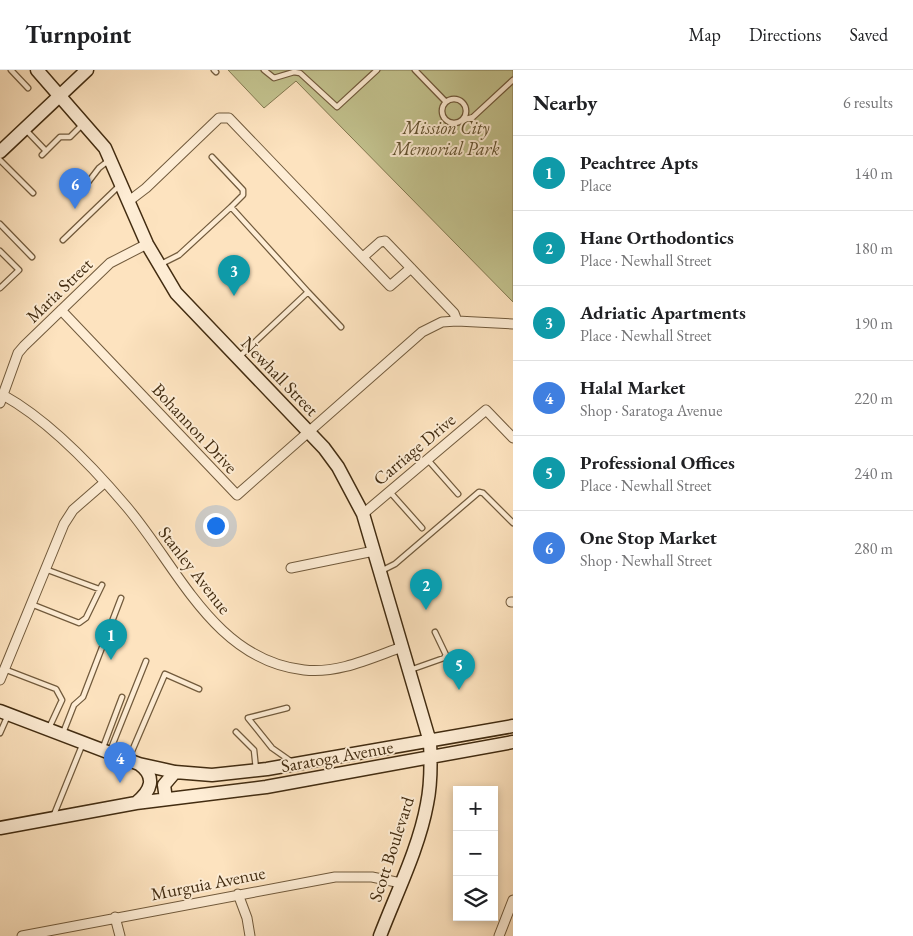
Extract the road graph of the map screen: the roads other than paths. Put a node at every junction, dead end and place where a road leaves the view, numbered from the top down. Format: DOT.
graph roads {
  1 [pos="37,70"];
  2 [pos="87,70"];
  3 [pos="264,70"];
  4 [pos="377,70"];
  5 [pos="415,70"];
  6 [pos="15,71"];
  7 [pos="513,80"];
  8 [pos="28,88"];
  9 [pos="59,96"];
  10 [pos="446,102"];
  11 [pos="463,120"];
  12 [pos="84,123"];
  13 [pos="23,130"];
  14 [pos="46,151"];
  15 [pos="0,152"];
  16 [pos="42,155"];
  17 [pos="212,157"];
  18 [pos="111,159"];
  19 [pos="0,160"];
  20 [pos="121,183"];
  21 [pos="86,185"];
  22 [pos="33,193"];
  23 [pos="128,201"];
  24 [pos="231,207"];
  25 [pos="0,224"];
  26 [pos="63,240"];
  27 [pos="147,244"];
  28 [pos="0,251"];
  29 [pos="32,257"];
  30 [pos="363,257"];
  31 [pos="159,265"];
  32 [pos="411,268"];
  33 [pos="0,288"];
  34 [pos="308,292"];
  35 [pos="61,310"];
  36 [pos="456,321"];
  37 [pos="513,324"];
  38 [pos="341,327"];
  39 [pos="238,358"];
  40 [pos="2,399"];
  41 [pos="308,431"];
  42 [pos="513,438"];
  43 [pos="428,459"];
  44 [pos="104,483"];
  45 [pos="389,491"];
  46 [pos="458,494"];
  47 [pos="363,514"];
  48 [pos="513,523"];
  49 [pos="422,528"];
  50 [pos="374,550"];
  51 [pos="291,568"];
  52 [pos="45,569"];
  53 [pos="380,572"];
  54 [pos="120,598"];
  55 [pos="31,604"];
  56 [pos="435,632"];
  57 [pos="402,647"];
  58 [pos="146,661"];
  59 [pos="4,669"];
  60 [pos="409,671"];
  61 [pos="0,680"];
  62 [pos="199,689"];
  63 [pos="122,697"];
  64 [pos="287,708"];
  65 [pos="4,712"];
  66 [pos="513,726"];
  67 [pos="48,729"];
  68 [pos="236,732"];
  69 [pos="0,733"];
  70 [pos="63,734"];
  71 [pos="83,742"];
  72 [pos="430,742"];
  73 [pos="513,742"];
  74 [pos="106,751"];
  75 [pos="430,757"];
  76 [pos="134,762"];
  77 [pos="295,765"];
  78 [pos="256,770"];
  79 [pos="175,772"];
  80 [pos="166,799"];
  81 [pos="136,803"];
  82 [pos="53,818"];
  83 [pos="0,828"];
  84 [pos="401,883"];
  85 [pos="238,894"];
  86 [pos="513,900"];
  87 [pos="115,917"];
  88 [pos="22,936"];
  89 [pos="120,936"];
  90 [pos="250,936"];
  91 [pos="380,936"];
  92 [pos="499,936"];
  1 -- 9 [label="main road, Newhall Street"];
  2 -- 9 [label="main road"];
  3 -- 4 [label="lane"];
  5 -- 10 [label="lane"];
  6 -- 8 [label="lane"];
  7 -- 11 [label="lane"];
  9 -- 12 [label="main road, Newhall Street"];
  9 -- 13 [label="main road"];
  10 -- 11 [label="lane"];
  10 -- 11 [label="lane"];
  12 -- 14 [label="lane"];
  12 -- 18 [label="main road, Newhall Street"];
  13 -- 14 [label="lane"];
  13 -- 15 [label="main road"];
  14 -- 16 [label="lane"];
  17 -- 24 [label="lane"];
  18 -- 20 [label="main road, Newhall Street"];
  18 -- 21 [label="lane"];
  19 -- 22 [label="lane"];
  20 -- 23 [label="main road, Newhall Street"];
  20 -- 26 [label="lane"];
  23 -- 27 [label="main road, Newhall Street"];
  23 -- 30 [label="street"];
  24 -- 31 [label="lane"];
  24 -- 34 [label="lane"];
  25 -- 29 [label="lane"];
  27 -- 31 [label="main road, Newhall Street"];
  27 -- 35 [label="street, Maria Street"];
  28 -- 33 [label="lane"];
  30 -- 32 [label="street"];
  30 -- 32 [label="street"];
  31 -- 39 [label="main road, Newhall Street"];
  32 -- 36 [label="street"];
  34 -- 38 [label="lane"];
  34 -- 39 [label="lane"];
  35 -- 40 [label="street, Maria Street"];
  35 -- 41 [label="street, Bohannon Drive"];
  36 -- 37 [label="street, Bohannon Drive"];
  36 -- 41 [label="street, Bohannon Drive"];
  39 -- 41 [label="main road, Newhall Street"];
  40 -- 44 [label="street, Stanley Avenue"];
  41 -- 47 [label="main road, Newhall Street"];
  42 -- 43 [label="street, Carriage Drive"];
  43 -- 45 [label="street, Carriage Drive"];
  43 -- 46 [label="lane"];
  44 -- 52 [label="street"];
  44 -- 57 [label="street, Stanley Avenue"];
  45 -- 47 [label="street, Carriage Drive"];
  45 -- 49 [label="lane"];
  47 -- 50 [label="main road, Newhall Street"];
  48 -- 53 [label="lane"];
  50 -- 51 [label="street"];
  50 -- 53 [label="main road, Newhall Street"];
  52 -- 55 [label="street"];
  52 -- 55 [label="lane"];
  53 -- 57 [label="main road, Newhall Street"];
  54 -- 70 [label="lane"];
  55 -- 59 [label="street"];
  56 -- 60 [label="lane"];
  57 -- 60 [label="main road, Newhall Street"];
  58 -- 74 [label="lane"];
  59 -- 61 [label="street"];
  59 -- 67 [label="lane"];
  60 -- 72 [label="main road, Newhall Street"];
  62 -- 76 [label="lane"];
  63 -- 74 [label="lane"];
  64 -- 77 [label="lane"];
  65 -- 67 [label="main road, Saratoga Avenue"];
  65 -- 69 [label="lane"];
  66 -- 72 [label="main road, Saratoga Avenue"];
  67 -- 70 [label="main road, Saratoga Avenue"];
  68 -- 78 [label="lane"];
  70 -- 71 [label="main road, Saratoga Avenue"];
  71 -- 74 [label="main road, Saratoga Avenue"];
  71 -- 82 [label="lane"];
  72 -- 75 [label="main road, Scott Boulevard"];
  72 -- 77 [label="main road, Saratoga Avenue"];
  73 -- 75 [label="main road, Saratoga Avenue"];
  74 -- 76 [label="main road, Saratoga Avenue"];
  75 -- 80 [label="main road, Saratoga Avenue"];
  75 -- 84 [label="main road, Scott Boulevard"];
  76 -- 79 [label="main road, Saratoga Avenue"];
  76 -- 81 [label="main road"];
  77 -- 78 [label="main road, Saratoga Avenue"];
  78 -- 79 [label="main road, Saratoga Avenue"];
  79 -- 80 [label="main road"];
  80 -- 81 [label="main road, Saratoga Avenue"];
  81 -- 82 [label="main road, Saratoga Avenue"];
  82 -- 83 [label="main road, Saratoga Avenue"];
  84 -- 85 [label="street, Murguia Avenue"];
  84 -- 91 [label="main road, Scott Boulevard"];
  85 -- 87 [label="street, Murguia Avenue"];
  85 -- 90 [label="street"];
  86 -- 92 [label="street"];
  87 -- 88 [label="street, Murguia Avenue"];
  87 -- 89 [label="street"];
}
